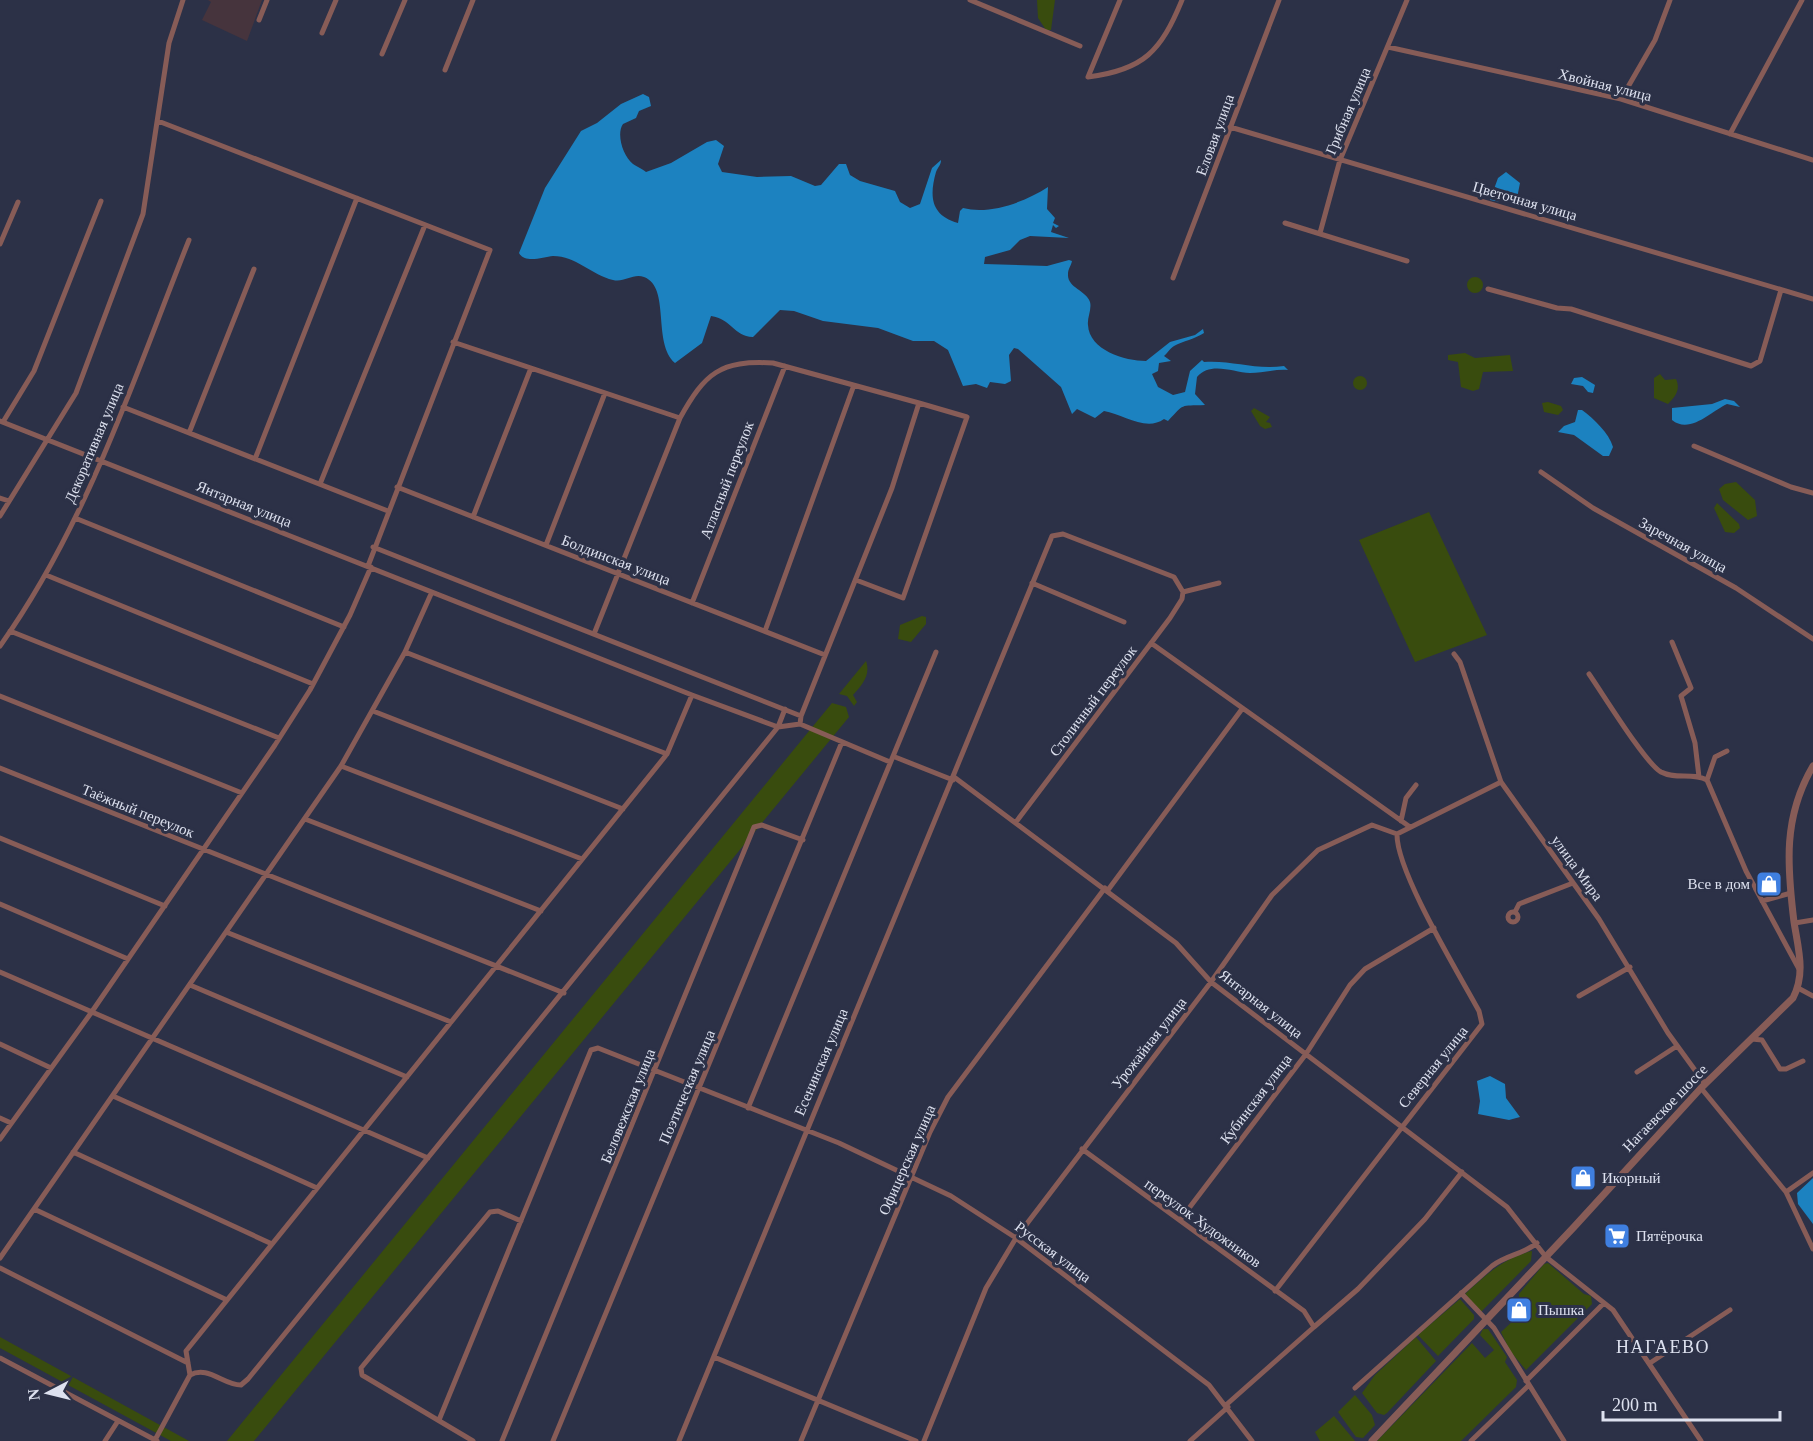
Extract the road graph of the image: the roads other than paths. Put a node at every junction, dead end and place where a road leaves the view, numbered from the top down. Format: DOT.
graph roads {
  1 [pos="183,0"];
  2 [pos="267,0"];
  3 [pos="336,0"];
  4 [pos="405,0"];
  5 [pos="473,0"];
  6 [pos="970,0"];
  7 [pos="1120,0"];
  8 [pos="1182,0"];
  9 [pos="1279,0"];
  10 [pos="1407,0"];
  11 [pos="1670,0"];
  12 [pos="1802,0"];
  13 [pos="259,20"];
  14 [pos="322,33"];
  15 [pos="1080,46"];
  16 [pos="1388,47"];
  17 [pos="382,54"];
  18 [pos="445,70"];
  19 [pos="1621,99"];
  20 [pos="158,121"];
  21 [pos="1230,127"];
  22 [pos="1730,134"];
  23 [pos="1340,160"];
  24 [pos="1813,160"];
  25 [pos="357,198"];
  26 [pos="101,201"];
  27 [pos="18,202"];
  28 [pos="1285,223"];
  29 [pos="425,225"];
  30 [pos="1320,233"];
  31 [pos="189,240"];
  32 [pos="0,244"];
  33 [pos="1407,261"];
  34 [pos="254,269"];
  35 [pos="1173,278"];
  36 [pos="1488,289"];
  37 [pos="1781,290"];
  38 [pos="1813,299"];
  39 [pos="453,342"];
  40 [pos="785,366"];
  41 [pos="531,368"];
  42 [pos="854,385"];
  43 [pos="605,393"];
  44 [pos="919,403"];
  45 [pos="123,407"];
  46 [pos="680,418"];
  47 [pos="2,422"];
  48 [pos="189,433"];
  49 [pos="47,440"];
  50 [pos="1694,446"];
  51 [pos="255,459"];
  52 [pos="102,461"];
  53 [pos="1541,472"];
  54 [pos="320,484"];
  55 [pos="397,487"];
  56 [pos="1813,493"];
  57 [pos="0,498"];
  58 [pos="9,501"];
  59 [pos="388,511"];
  60 [pos="0,516"];
  61 [pos="473,517"];
  62 [pos="75,518"];
  63 [pos="546,545"];
  64 [pos="373,547"];
  65 [pos="369,567"];
  66 [pos="618,574"];
  67 [pos="46,575"];
  68 [pos="856,580"];
  69 [pos="1032,583"];
  70 [pos="1219,583"];
  71 [pos="1183,592"];
  72 [pos="431,594"];
  73 [pos="692,603"];
  74 [pos="1124,622"];
  75 [pos="344,627"];
  76 [pos="765,631"];
  77 [pos="10,632"];
  78 [pos="594,634"];
  79 [pos="1813,639"];
  80 [pos="1672,642"];
  81 [pos="1151,643"];
  82 [pos="0,646"];
  83 [pos="405,652"];
  84 [pos="936,652"];
  85 [pos="1454,654"];
  86 [pos="825,655"];
  87 [pos="1589,674"];
  88 [pos="313,684"];
  89 [pos="692,695"];
  90 [pos="0,696"];
  91 [pos="785,709"];
  92 [pos="1242,710"];
  93 [pos="373,711"];
  94 [pos="801,716"];
  95 [pos="800,724"];
  96 [pos="778,727"];
  97 [pos="279,738"];
  98 [pos="843,742"];
  99 [pos="1727,752"];
  100 [pos="667,754"];
  101 [pos="895,757"];
  102 [pos="890,762"];
  103 [pos="341,766"];
  104 [pos="1813,766"];
  105 [pos="0,768"];
  106 [pos="1699,777"];
  107 [pos="953,778"];
  108 [pos="1707,780"];
  109 [pos="1501,782"];
  110 [pos="1416,785"];
  111 [pos="242,793"];
  112 [pos="623,809"];
  113 [pos="305,819"];
  114 [pos="1401,821"];
  115 [pos="1016,822"];
  116 [pos="1410,827"];
  117 [pos="1397,834"];
  118 [pos="0,838"];
  119 [pos="803,840"];
  120 [pos="203,850"];
  121 [pos="582,860"];
  122 [pos="266,875"];
  123 [pos="1573,884"];
  124 [pos="1106,889"];
  125 [pos="1791,893"];
  126 [pos="1762,901"];
  127 [pos="0,904"];
  128 [pos="165,906"];
  129 [pos="541,911"];
  130 [pos="1515,912"];
  131 [pos="1813,920"];
  132 [pos="1795,924"];
  133 [pos="1434,927"];
  134 [pos="226,932"];
  135 [pos="128,959"];
  136 [pos="496,966"];
  137 [pos="1630,968"];
  138 [pos="1801,971"];
  139 [pos="0,972"];
  140 [pos="1211,982"];
  141 [pos="190,985"];
  142 [pos="1798,988"];
  143 [pos="564,993"];
  144 [pos="1579,996"];
  145 [pos="1813,996"];
  146 [pos="91,1012"];
  147 [pos="451,1022"];
  148 [pos="1752,1039"];
  149 [pos="152,1040"];
  150 [pos="0,1044"];
  151 [pos="1677,1046"];
  152 [pos="1306,1054"];
  153 [pos="1803,1061"];
  154 [pos="51,1068"];
  155 [pos="655,1071"];
  156 [pos="1636,1072"];
  157 [pos="407,1077"];
  158 [pos="1703,1086"];
  159 [pos="699,1089"];
  160 [pos="113,1096"];
  161 [pos="748,1108"];
  162 [pos="0,1118"];
  163 [pos="11,1123"];
  164 [pos="1401,1125"];
  165 [pos="806,1130"];
  166 [pos="363,1131"];
  167 [pos="0,1139"];
  168 [pos="1082,1149"];
  169 [pos="73,1152"];
  170 [pos="428,1158"];
  171 [pos="1462,1172"];
  172 [pos="1813,1173"];
  173 [pos="912,1177"];
  174 [pos="317,1188"];
  175 [pos="1786,1192"];
  176 [pos="34,1209"];
  177 [pos="1180,1220"];
  178 [pos="521,1221"];
  179 [pos="1016,1238"];
  180 [pos="1536,1243"];
  181 [pos="272,1244"];
  182 [pos="1813,1249"];
  183 [pos="1546,1257"];
  184 [pos="0,1258"];
  185 [pos="0,1268"];
  186 [pos="1275,1291"];
  187 [pos="1461,1293"];
  188 [pos="227,1300"];
  189 [pos="1604,1303"];
  190 [pos="1730,1310"];
  191 [pos="1485,1321"];
  192 [pos="1314,1327"];
  193 [pos="714,1357"];
  194 [pos="0,1358"];
  195 [pos="188,1363"];
  196 [pos="1650,1363"];
  197 [pos="190,1375"];
  198 [pos="1527,1383"];
  199 [pos="1355,1388"];
  200 [pos="819,1400"];
  201 [pos="1227,1406"];
  202 [pos="439,1420"];
  203 [pos="118,1421"];
  204 [pos="105,1441"];
  205 [pos="156,1441"];
  206 [pos="473,1441"];
  207 [pos="502,1441"];
  208 [pos="553,1441"];
  209 [pos="679,1441"];
  210 [pos="801,1441"];
  211 [pos="916,1441"];
  212 [pos="924,1441"];
  213 [pos="1190,1441"];
  214 [pos="1252,1441"];
  215 [pos="1372,1441"];
  216 [pos="1472,1441"];
  217 [pos="1564,1441"];
  218 [pos="1701,1441"];
  1 -- 20 [label="street"];
  2 -- 13 [label="street"];
  3 -- 14 [label="street"];
  4 -- 17 [label="street"];
  5 -- 18 [label="street"];
  6 -- 15 [label="street"];
  7 -- 8 [label="street"];
  9 -- 21 [label="street, Еловая улица"];
  10 -- 16 [label="street, Грибная улица"];
  11 -- 19 [label="street"];
  12 -- 22 [label="street"];
  16 -- 19 [label="street, Хвойная улица"];
  16 -- 23 [label="street, Грибная улица"];
  19 -- 22 [label="street, Хвойная улица"];
  20 -- 25 [label="street"];
  20 -- 49 [label="street"];
  21 -- 23 [label="street, Цветочная улица"];
  21 -- 35 [label="street, Еловая улица"];
  22 -- 24 [label="street, Хвойная улица"];
  23 -- 30 [label="street, Грибная улица"];
  23 -- 37 [label="street, Цветочная улица"];
  25 -- 29 [label="street"];
  25 -- 51 [label="street"];
  26 -- 47 [label="street"];
  27 -- 32 [label="street"];
  28 -- 30 [label="street"];
  29 -- 39 [label="street"];
  29 -- 54 [label="street"];
  30 -- 33 [label="street"];
  31 -- 45 [label="street, Декоративная улица"];
  34 -- 48 [label="street"];
  36 -- 37 [label="street"];
  37 -- 38 [label="street, Цветочная улица"];
  39 -- 41 [label="street"];
  39 -- 55 [label="street"];
  40 -- 42 [label="street"];
  40 -- 46 [label="street"];
  40 -- 73 [label="street, Атласный переулок"];
  41 -- 43 [label="street"];
  41 -- 61 [label="street"];
  42 -- 44 [label="street"];
  42 -- 76 [label="street"];
  43 -- 46 [label="street"];
  43 -- 63 [label="street"];
  44 -- 68 [label="street"];
  44 -- 68 [label="street"];
  45 -- 48 [label="street"];
  45 -- 52 [label="street, Декоративная улица"];
  46 -- 66 [label="street"];
  47 -- 49 [label="street, Янтарная улица"];
  48 -- 51 [label="street"];
  49 -- 52 [label="street, Янтарная улица"];
  49 -- 58 [label="street"];
  50 -- 56 [label="street"];
  51 -- 54 [label="street"];
  52 -- 62 [label="street, Декоративная улица"];
  52 -- 65 [label="street, Янтарная улица"];
  53 -- 79 [label="street, Заречная улица"];
  54 -- 59 [label="street"];
  55 -- 59 [label="street"];
  55 -- 61 [label="street, Болдинская улица"];
  57 -- 58 [label="street"];
  58 -- 60 [label="street"];
  59 -- 64 [label="street"];
  61 -- 63 [label="street, Болдинская улица"];
  62 -- 67 [label="street, Декоративная улица"];
  62 -- 75 [label="street"];
  63 -- 66 [label="street, Болдинская улица"];
  64 -- 65 [label="street"];
  64 -- 78 [label="street"];
  65 -- 72 [label="street, Янтарная улица"];
  65 -- 75 [label="street"];
  66 -- 73 [label="street, Болдинская улица"];
  66 -- 78 [label="street"];
  67 -- 77 [label="street, Декоративная улица"];
  67 -- 88 [label="street"];
  68 -- 86 [label="street"];
  69 -- 71 [label="street, Есенинская улица"];
  69 -- 74 [label="street"];
  69 -- 107 [label="street, Есенинская улица"];
  70 -- 71 [label="street"];
  71 -- 81 [label="street, Столичный переулок"];
  72 -- 83 [label="street"];
  72 -- 89 [label="street, Янтарная улица"];
  73 -- 76 [label="street, Болдинская улица"];
  75 -- 88 [label="street"];
  76 -- 86 [label="street, Болдинская улица"];
  77 -- 82 [label="street, Декоративная улица"];
  77 -- 97 [label="street"];
  78 -- 91 [label="street"];
  80 -- 106 [label="street"];
  81 -- 92 [label="street"];
  81 -- 115 [label="street, Столичный переулок"];
  83 -- 93 [label="street"];
  83 -- 100 [label="street"];
  84 -- 101 [label="street"];
  85 -- 109 [label="street, улица Мира"];
  86 -- 94 [label="street"];
  87 -- 106 [label="street"];
  88 -- 97 [label="street"];
  89 -- 96 [label="street, Янтарная улица"];
  89 -- 100 [label="street"];
  90 -- 111 [label="street"];
  91 -- 94 [label="street"];
  91 -- 96 [label="street"];
  92 -- 114 [label="street"];
  92 -- 124 [label="street, Офицерская улица"];
  93 -- 103 [label="street"];
  93 -- 112 [label="street"];
  94 -- 95 [label="street"];
  95 -- 96 [label="street"];
  95 -- 98 [label="street"];
  96 -- 143 [label="street"];
  97 -- 111 [label="street"];
  98 -- 102 [label="street"];
  98 -- 119 [label="street, Поэтическая улица"];
  99 -- 108 [label="street"];
  100 -- 112 [label="street"];
  101 -- 102 [label="street"];
  101 -- 107 [label="street, Янтарная улица"];
  102 -- 161 [label="street"];
  103 -- 113 [label="street"];
  103 -- 121 [label="street"];
  104 -- 125 [label="street, Нагаевское шоссе"];
  105 -- 120 [label="street, Таёжный переулок"];
  106 -- 108 [label="street"];
  107 -- 115 [label="street, Янтарная улица"];
  107 -- 165 [label="street, Есенинская улица"];
  108 -- 126 [label="street"];
  109 -- 116 [label="street"];
  109 -- 123 [label="street, улица Мира"];
  110 -- 114 [label="street"];
  111 -- 120 [label="street"];
  112 -- 121 [label="street"];
  113 -- 122 [label="street"];
  113 -- 129 [label="street"];
  114 -- 116 [label="street"];
  115 -- 124 [label="street, Янтарная улица"];
  116 -- 117 [label="street"];
  117 -- 133 [label="street, Северная улица"];
  117 -- 140 [label="street, Урожайная улица"];
  118 -- 128 [label="street"];
  119 -- 155 [label="street, Беловежская улица"];
  119 -- 159 [label="street, Поэтическая улица"];
  120 -- 122 [label="street, Таёжный переулок"];
  120 -- 128 [label="street"];
  121 -- 129 [label="street"];
  122 -- 134 [label="street"];
  122 -- 136 [label="street, Таёжный переулок"];
  123 -- 130 [label="street"];
  123 -- 137 [label="street, улица Мира"];
  124 -- 140 [label="street, Янтарная улица"];
  124 -- 173 [label="street, Офицерская улица"];
  125 -- 126 [label="street"];
  125 -- 132 [label="street, Нагаевское шоссе"];
  126 -- 138 [label="street"];
  127 -- 135 [label="street"];
  128 -- 135 [label="street"];
  129 -- 136 [label="street"];
  131 -- 132 [label="street"];
  132 -- 138 [label="street, Нагаевское шоссе"];
  133 -- 152 [label="street, Кубинская улица"];
  133 -- 164 [label="street, Северная улица"];
  134 -- 141 [label="street"];
  134 -- 147 [label="street"];
  135 -- 146 [label="street"];
  136 -- 143 [label="street, Таёжный переулок"];
  136 -- 147 [label="street"];
  137 -- 144 [label="street"];
  137 -- 151 [label="street, улица Мира"];
  138 -- 142 [label="street, Нагаевское шоссе"];
  139 -- 146 [label="street"];
  140 -- 152 [label="street, Янтарная улица"];
  140 -- 168 [label="street, Урожайная улица"];
  141 -- 149 [label="street"];
  141 -- 157 [label="street"];
  142 -- 145 [label="street"];
  142 -- 148 [label="street, Нагаевское шоссе"];
  143 -- 170 [label="street"];
  146 -- 149 [label="street"];
  146 -- 154 [label="street"];
  147 -- 157 [label="street"];
  148 -- 153 [label="street"];
  148 -- 158 [label="street, Нагаевское шоссе"];
  149 -- 160 [label="street"];
  149 -- 166 [label="street"];
  150 -- 154 [label="street"];
  151 -- 156 [label="street"];
  151 -- 158 [label="street, улица Мира"];
  152 -- 164 [label="street, Янтарная улица"];
  152 -- 177 [label="street, Кубинская улица"];
  154 -- 163 [label="street"];
  155 -- 159 [label="street, Русская улица"];
  155 -- 178 [label="street, Русская улица"];
  155 -- 207 [label="street, Беловежская улица"];
  157 -- 166 [label="street"];
  158 -- 175 [label="street, улица Мира"];
  158 -- 183 [label="street, Нагаевское шоссе"];
  159 -- 161 [label="street, Русская улица"];
  159 -- 208 [label="street, Поэтическая улица"];
  160 -- 169 [label="street"];
  160 -- 174 [label="street"];
  161 -- 165 [label="street, Русская улица"];
  162 -- 163 [label="street"];
  163 -- 167 [label="street"];
  164 -- 171 [label="street, Янтарная улица"];
  164 -- 186 [label="street, Северная улица"];
  165 -- 173 [label="street, Русская улица"];
  165 -- 193 [label="street, Есенинская улица"];
  166 -- 170 [label="street"];
  166 -- 174 [label="street"];
  168 -- 177 [label="street, переулок Художников"];
  168 -- 179 [label="street, Урожайная улица"];
  169 -- 176 [label="street"];
  169 -- 181 [label="street"];
  170 -- 197 [label="street"];
  171 -- 180 [label="street, Янтарная улица"];
  171 -- 192 [label="street"];
  172 -- 175 [label="street"];
  173 -- 179 [label="street, Русская улица"];
  173 -- 200 [label="street, Офицерская улица"];
  174 -- 181 [label="street"];
  175 -- 182 [label="street, улица Мира"];
  176 -- 184 [label="street"];
  176 -- 188 [label="street"];
  177 -- 186 [label="street, переулок Художников"];
  178 -- 202 [label="street"];
  178 -- 202 [label="street"];
  179 -- 201 [label="street, Русская улица"];
  179 -- 212 [label="street, Урожайная улица"];
  180 -- 183 [label="street, Янтарная улица"];
  180 -- 187 [label="street"];
  181 -- 188 [label="street"];
  183 -- 189 [label="street, Янтарная улица"];
  183 -- 191 [label="street, Нагаевское шоссе"];
  185 -- 195 [label="street"];
  186 -- 192 [label="street, переулок Художников"];
  187 -- 191 [label="street"];
  187 -- 199 [label="street"];
  188 -- 195 [label="street"];
  189 -- 196 [label="street, Янтарная улица"];
  189 -- 198 [label="street"];
  190 -- 196 [label="street"];
  191 -- 198 [label="street"];
  191 -- 215 [label="street, Нагаевское шоссе"];
  192 -- 201 [label="street"];
  193 -- 200 [label="street"];
  193 -- 209 [label="street, Есенинская улица"];
  194 -- 203 [label="street"];
  195 -- 197 [label="street"];
  196 -- 218 [label="street, Янтарная улица"];
  197 -- 205 [label="street"];
  198 -- 216 [label="street"];
  198 -- 217 [label="street"];
  200 -- 210 [label="street, Офицерская улица"];
  200 -- 211 [label="street"];
  201 -- 213 [label="street"];
  201 -- 214 [label="street, Русская улица"];
  202 -- 206 [label="street"];
  203 -- 204 [label="street"];
  203 -- 205 [label="street"];
}
